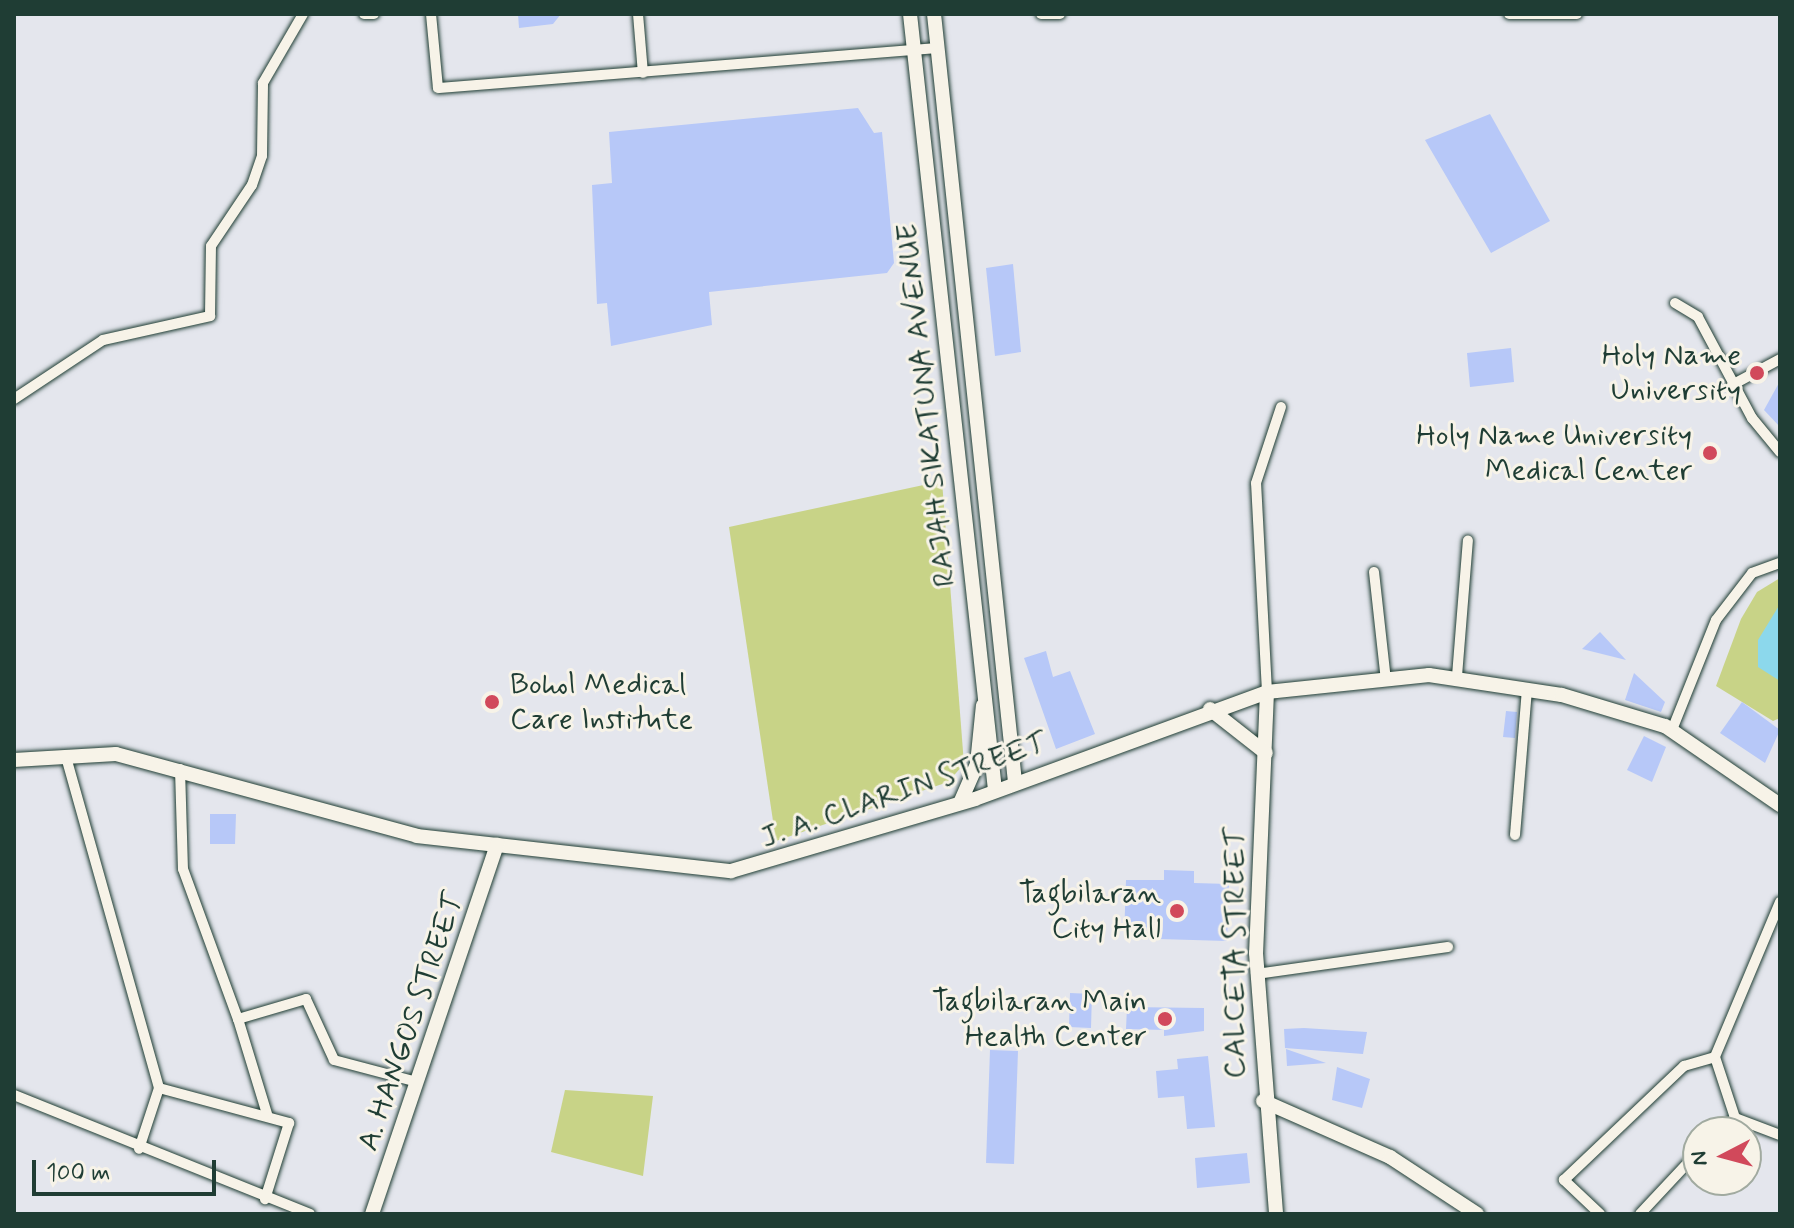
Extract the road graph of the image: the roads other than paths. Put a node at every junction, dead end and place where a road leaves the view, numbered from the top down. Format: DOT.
graph roads {
  1 [pos="303,14"];
  2 [pos="364,14"];
  3 [pos="374,14"];
  4 [pos="431,14"];
  5 [pos="638,14"];
  6 [pos="1041,14"];
  7 [pos="1060,14"];
  8 [pos="1509,14"];
  9 [pos="1577,14"];
  10 [pos="910,16"];
  11 [pos="934,16"];
  12 [pos="938,48"];
  13 [pos="914,50"];
  14 [pos="643,73"];
  15 [pos="1675,303"];
  16 [pos="1780,359"];
  17 [pos="1732,385"];
  18 [pos="14,399"];
  19 [pos="1281,407"];
  20 [pos="1780,452"];
  21 [pos="983,483"];
  22 [pos="961,487"];
  23 [pos="1468,540"];
  24 [pos="1780,563"];
  25 [pos="1374,572"];
  26 [pos="1457,676"];
  27 [pos="1386,680"];
  28 [pos="1527,689"];
  29 [pos="1267,692"];
  30 [pos="985,702"];
  31 [pos="1210,709"];
  32 [pos="1672,730"];
  33 [pos="1266,753"];
  34 [pos="66,757"];
  35 [pos="14,760"];
  36 [pos="180,769"];
  37 [pos="1015,782"];
  38 [pos="995,790"];
  39 [pos="960,803"];
  40 [pos="1780,805"];
  41 [pos="1515,835"];
  42 [pos="497,845"];
  43 [pos="1780,902"];
  44 [pos="1448,947"];
  45 [pos="1256,974"];
  46 [pos="238,1019"];
  47 [pos="1715,1057"];
  48 [pos="417,1082"];
  49 [pos="159,1088"];
  50 [pos="14,1095"];
  51 [pos="1263,1101"];
  52 [pos="1734,1116"];
  53 [pos="268,1117"];
  54 [pos="139,1149"];
  55 [pos="1682,1169"];
  56 [pos="265,1199"];
  57 [pos="310,1214"];
  58 [pos="372,1214"];
  59 [pos="1276,1214"];
  60 [pos="1477,1214"];
  61 [pos="1600,1214"];
  62 [pos="1640,1214"];
  1 -- 18 [label="street"];
  2 -- 3 [label="street"];
  4 -- 14 [label="street"];
  5 -- 14 [label="street"];
  6 -- 7 [label="street"];
  8 -- 9 [label="street"];
  10 -- 11 [label="main road"];
  10 -- 13 [label="main road, RAJAH SIKATUNA AVENUE"];
  11 -- 12 [label="main road"];
  12 -- 13 [label="street"];
  12 -- 21 [label="main road"];
  13 -- 14 [label="street"];
  13 -- 22 [label="main road, RAJAH SIKATUNA AVENUE"];
  15 -- 17 [label="street"];
  16 -- 17 [label="street"];
  17 -- 20 [label="street"];
  19 -- 29 [label="street"];
  21 -- 22 [label="main road"];
  21 -- 37 [label="main road"];
  22 -- 30 [label="main road, RAJAH SIKATUNA AVENUE"];
  23 -- 26 [label="street"];
  24 -- 32 [label="street"];
  25 -- 27 [label="street"];
  26 -- 27 [label="main road, J. A. CLARIN STREET"];
  26 -- 28 [label="main road, J. A. CLARIN STREET"];
  27 -- 29 [label="main road, J. A. CLARIN STREET"];
  28 -- 32 [label="main road, J. A. CLARIN STREET"];
  28 -- 41 [label="street"];
  29 -- 31 [label="main road, J. A. CLARIN STREET"];
  29 -- 33 [label="main road, CALCETA STREET"];
  30 -- 38 [label="main road, RAJAH SIKATUNA AVENUE"];
  30 -- 39 [label="main road"];
  31 -- 33 [label="main road"];
  31 -- 37 [label="main road, J. A. CLARIN STREET"];
  32 -- 40 [label="main road, J. A. CLARIN STREET"];
  33 -- 45 [label="main road, CALCETA STREET"];
  34 -- 35 [label="main road, J. A. CLARIN STREET"];
  34 -- 36 [label="main road, J. A. CLARIN STREET"];
  34 -- 49 [label="street"];
  36 -- 42 [label="main road, J. A. CLARIN STREET"];
  36 -- 46 [label="street"];
  37 -- 38 [label="main road, J. A. CLARIN STREET"];
  38 -- 39 [label="main road, J. A. CLARIN STREET"];
  39 -- 42 [label="main road, J. A. CLARIN STREET"];
  42 -- 48 [label="main road, A. HANGOS STREET"];
  43 -- 47 [label="street"];
  44 -- 45 [label="street"];
  45 -- 51 [label="main road, CALCETA STREET"];
  46 -- 48 [label="street"];
  46 -- 53 [label="street"];
  47 -- 52 [label="street"];
  47 -- 61 [label="street"];
  48 -- 58 [label="main road, A. HANGOS STREET"];
  49 -- 53 [label="street"];
  49 -- 54 [label="street"];
  50 -- 54 [label="street"];
  51 -- 59 [label="main road, CALCETA STREET"];
  51 -- 60 [label="main road"];
  53 -- 56 [label="street"];
  54 -- 56 [label="street"];
  55 -- 62 [label="street"];
  56 -- 57 [label="street"];
}
